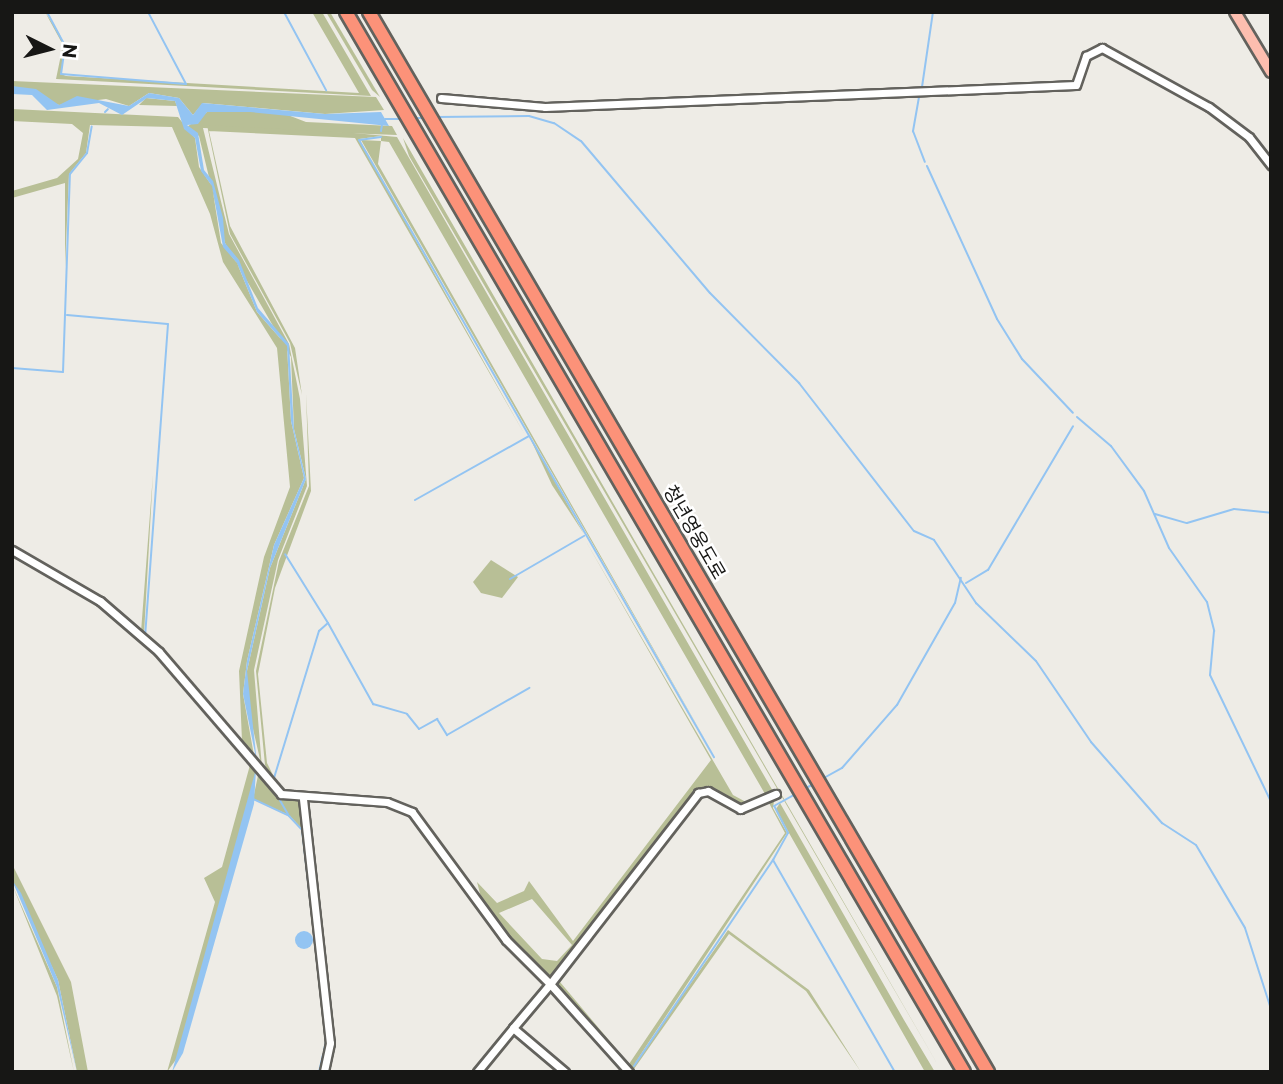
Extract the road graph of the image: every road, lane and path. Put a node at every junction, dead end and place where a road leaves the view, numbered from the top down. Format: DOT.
graph roads {
  1 [pos="346,12"];
  2 [pos="369,12"];
  3 [pos="1235,12"];
  4 [pos="1271,72"];
  5 [pos="441,98"];
  6 [pos="1271,165"];
  7 [pos="12,550"];
  8 [pos="776,794"];
  9 [pos="303,799"];
  10 [pos="550,984"];
  11 [pos="513,1028"];
  12 [pos="324,1072"];
  13 [pos="477,1072"];
  14 [pos="565,1072"];
  15 [pos="629,1072"];
  16 [pos="964,1072"];
  17 [pos="988,1072"];
  1 -- 16 [label="highway, 청년영웅도로"];
  2 -- 17 [label="highway, 청년영웅도로"];
  3 -- 4 [label="main road"];
  5 -- 6 [label="street"];
  7 -- 9 [label="street"];
  8 -- 10 [label="street"];
  9 -- 10 [label="street"];
  9 -- 12 [label="street"];
  10 -- 11 [label="street"];
  10 -- 15 [label="street"];
  11 -- 13 [label="street"];
  11 -- 14 [label="street"];
}
